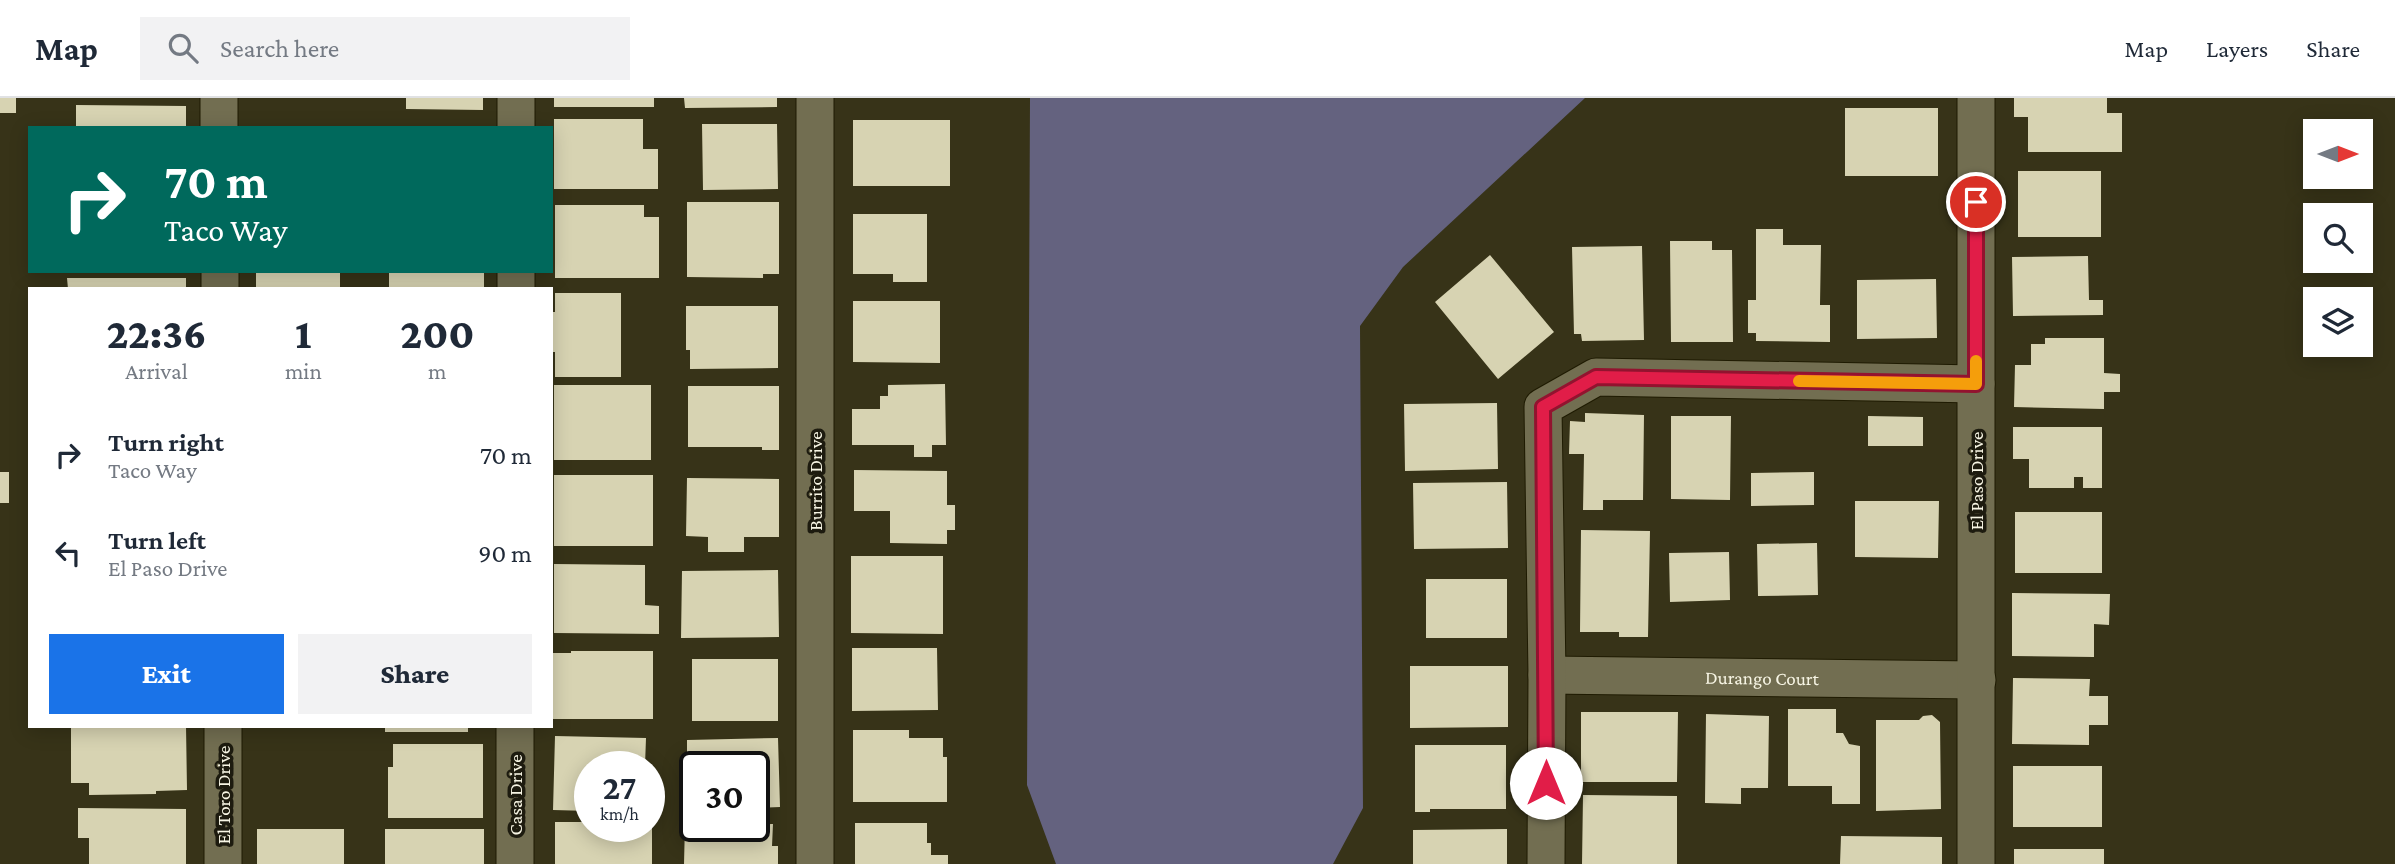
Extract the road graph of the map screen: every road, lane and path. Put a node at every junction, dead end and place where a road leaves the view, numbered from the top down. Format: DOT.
graph roads {
  1 [pos="219,98"];
  2 [pos="516,98"];
  3 [pos="815,98"];
  4 [pos="1976,98"];
  5 [pos="219,126"];
  6 [pos="516,126"];
  7 [pos="1976,384"];
  8 [pos="1547,675"];
  9 [pos="1976,680"];
  10 [pos="222,728"];
  11 [pos="515,728"];
  12 [pos="223,864"];
  13 [pos="515,864"];
  14 [pos="815,864"];
  15 [pos="1546,864"];
  16 [pos="1976,864"];
  1 -- 5 [label="street"];
  2 -- 6 [label="street"];
  3 -- 14 [label="street, Burrito Drive"];
  4 -- 7 [label="street, El Paso Drive"];
  7 -- 8 [label="street"];
  7 -- 9 [label="street, El Paso Drive"];
  8 -- 9 [label="street, Durango Court"];
  8 -- 15 [label="street"];
  9 -- 16 [label="street, El Paso Drive"];
  10 -- 12 [label="street, El Toro Drive"];
  11 -- 13 [label="street, Casa Drive"];
}
